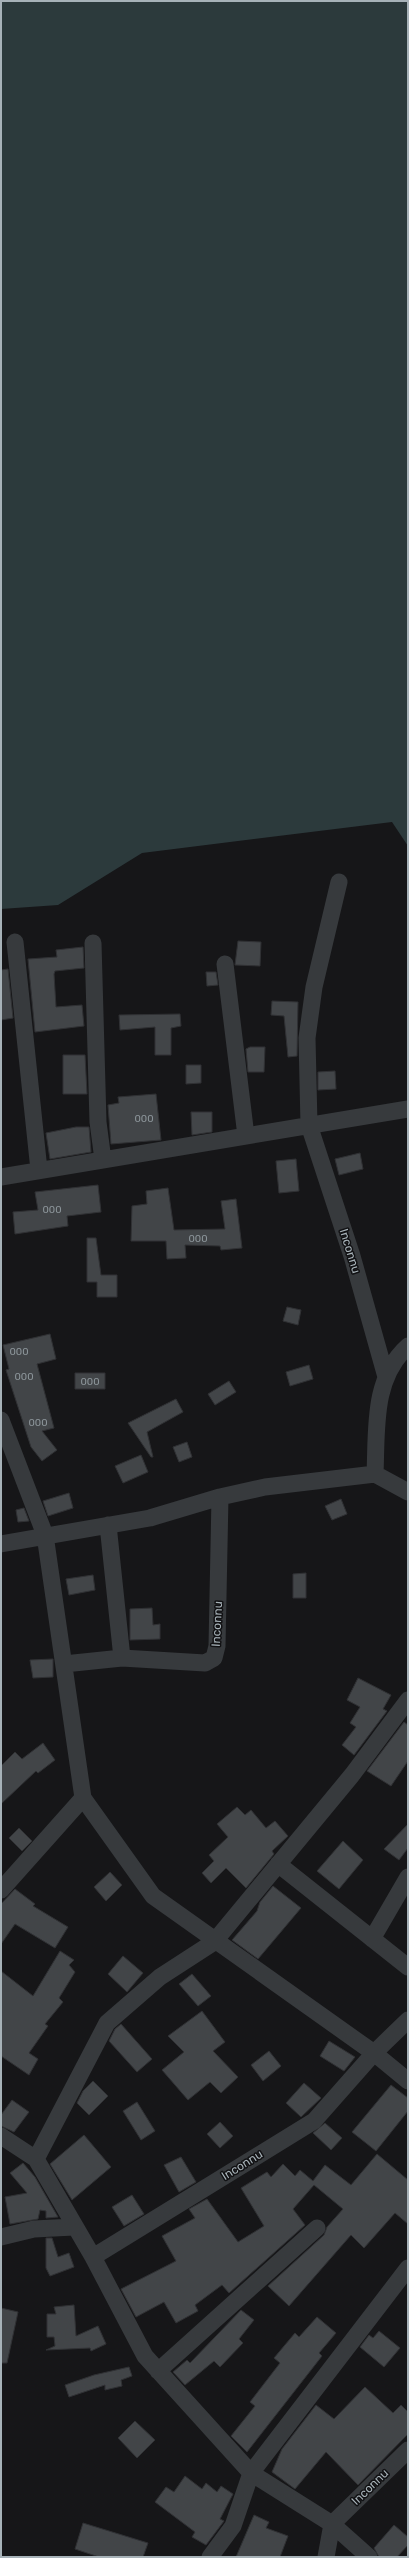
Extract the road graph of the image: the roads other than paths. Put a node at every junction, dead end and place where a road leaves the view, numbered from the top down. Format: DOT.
graph roads {
  1 [pos="339,882"];
  2 [pos="15,942"];
  3 [pos="93,943"];
  4 [pos="225,964"];
  5 [pos="408,1109"];
  6 [pos="309,1125"];
  7 [pos="246,1136"];
  8 [pos="103,1160"];
  9 [pos="39,1170"];
  10 [pos="1,1177"];
  11 [pos="408,1346"];
  12 [pos="386,1377"];
  13 [pos="1,1420"];
  14 [pos="375,1474"];
  15 [pos="408,1492"];
  16 [pos="220,1497"];
  17 [pos="108,1525"];
  18 [pos="45,1535"];
  19 [pos="1,1544"];
  20 [pos="122,1658"];
  21 [pos="64,1664"];
  22 [pos="408,1700"];
  23 [pos="83,1798"];
  24 [pos="278,1864"];
  25 [pos="408,1878"];
  26 [pos="1,1890"];
  27 [pos="372,1939"];
  28 [pos="214,1942"];
  29 [pos="408,1967"];
  30 [pos="408,2020"];
  31 [pos="374,2053"];
  32 [pos="408,2081"];
  33 [pos="1,2136"];
  34 [pos="36,2159"];
  35 [pos="74,2227"];
  36 [pos="317,2228"];
  37 [pos="1,2237"];
  38 [pos="93,2257"];
  39 [pos="408,2268"];
  40 [pos="158,2370"];
  41 [pos="408,2450"];
  42 [pos="251,2473"];
  43 [pos="332,2524"];
  44 [pos="210,2557"];
  45 [pos="326,2557"];
  46 [pos="369,2557"];
  1 -- 6 [label="street, Inconnu"];
  2 -- 9 [label="street"];
  3 -- 8 [label="street"];
  4 -- 7 [label="street"];
  5 -- 6 [label="street"];
  6 -- 7 [label="street"];
  6 -- 12 [label="street, Inconnu"];
  7 -- 8 [label="street"];
  8 -- 9 [label="street"];
  9 -- 10 [label="street"];
  11 -- 12 [label="street"];
  12 -- 14 [label="street"];
  13 -- 18 [label="street"];
  14 -- 15 [label="street"];
  14 -- 16 [label="street"];
  16 -- 17 [label="street"];
  16 -- 20 [label="street, Inconnu"];
  17 -- 18 [label="street"];
  17 -- 20 [label="street"];
  18 -- 19 [label="street"];
  18 -- 21 [label="street"];
  20 -- 21 [label="street, Inconnu"];
  21 -- 23 [label="street"];
  22 -- 24 [label="street"];
  23 -- 26 [label="street"];
  23 -- 28 [label="street"];
  24 -- 27 [label="street"];
  24 -- 28 [label="street"];
  25 -- 27 [label="street"];
  27 -- 29 [label="street"];
  28 -- 31 [label="street"];
  28 -- 34 [label="street"];
  30 -- 31 [label="street, Inconnu"];
  31 -- 32 [label="street"];
  31 -- 38 [label="street, Inconnu"];
  33 -- 34 [label="street"];
  34 -- 35 [label="street"];
  35 -- 37 [label="street"];
  35 -- 38 [label="street"];
  36 -- 40 [label="street"];
  38 -- 40 [label="street"];
  39 -- 42 [label="street"];
  40 -- 42 [label="street"];
  41 -- 43 [label="street, Inconnu"];
  42 -- 43 [label="street"];
  42 -- 44 [label="street"];
  43 -- 45 [label="street"];
  43 -- 46 [label="street"];
}
